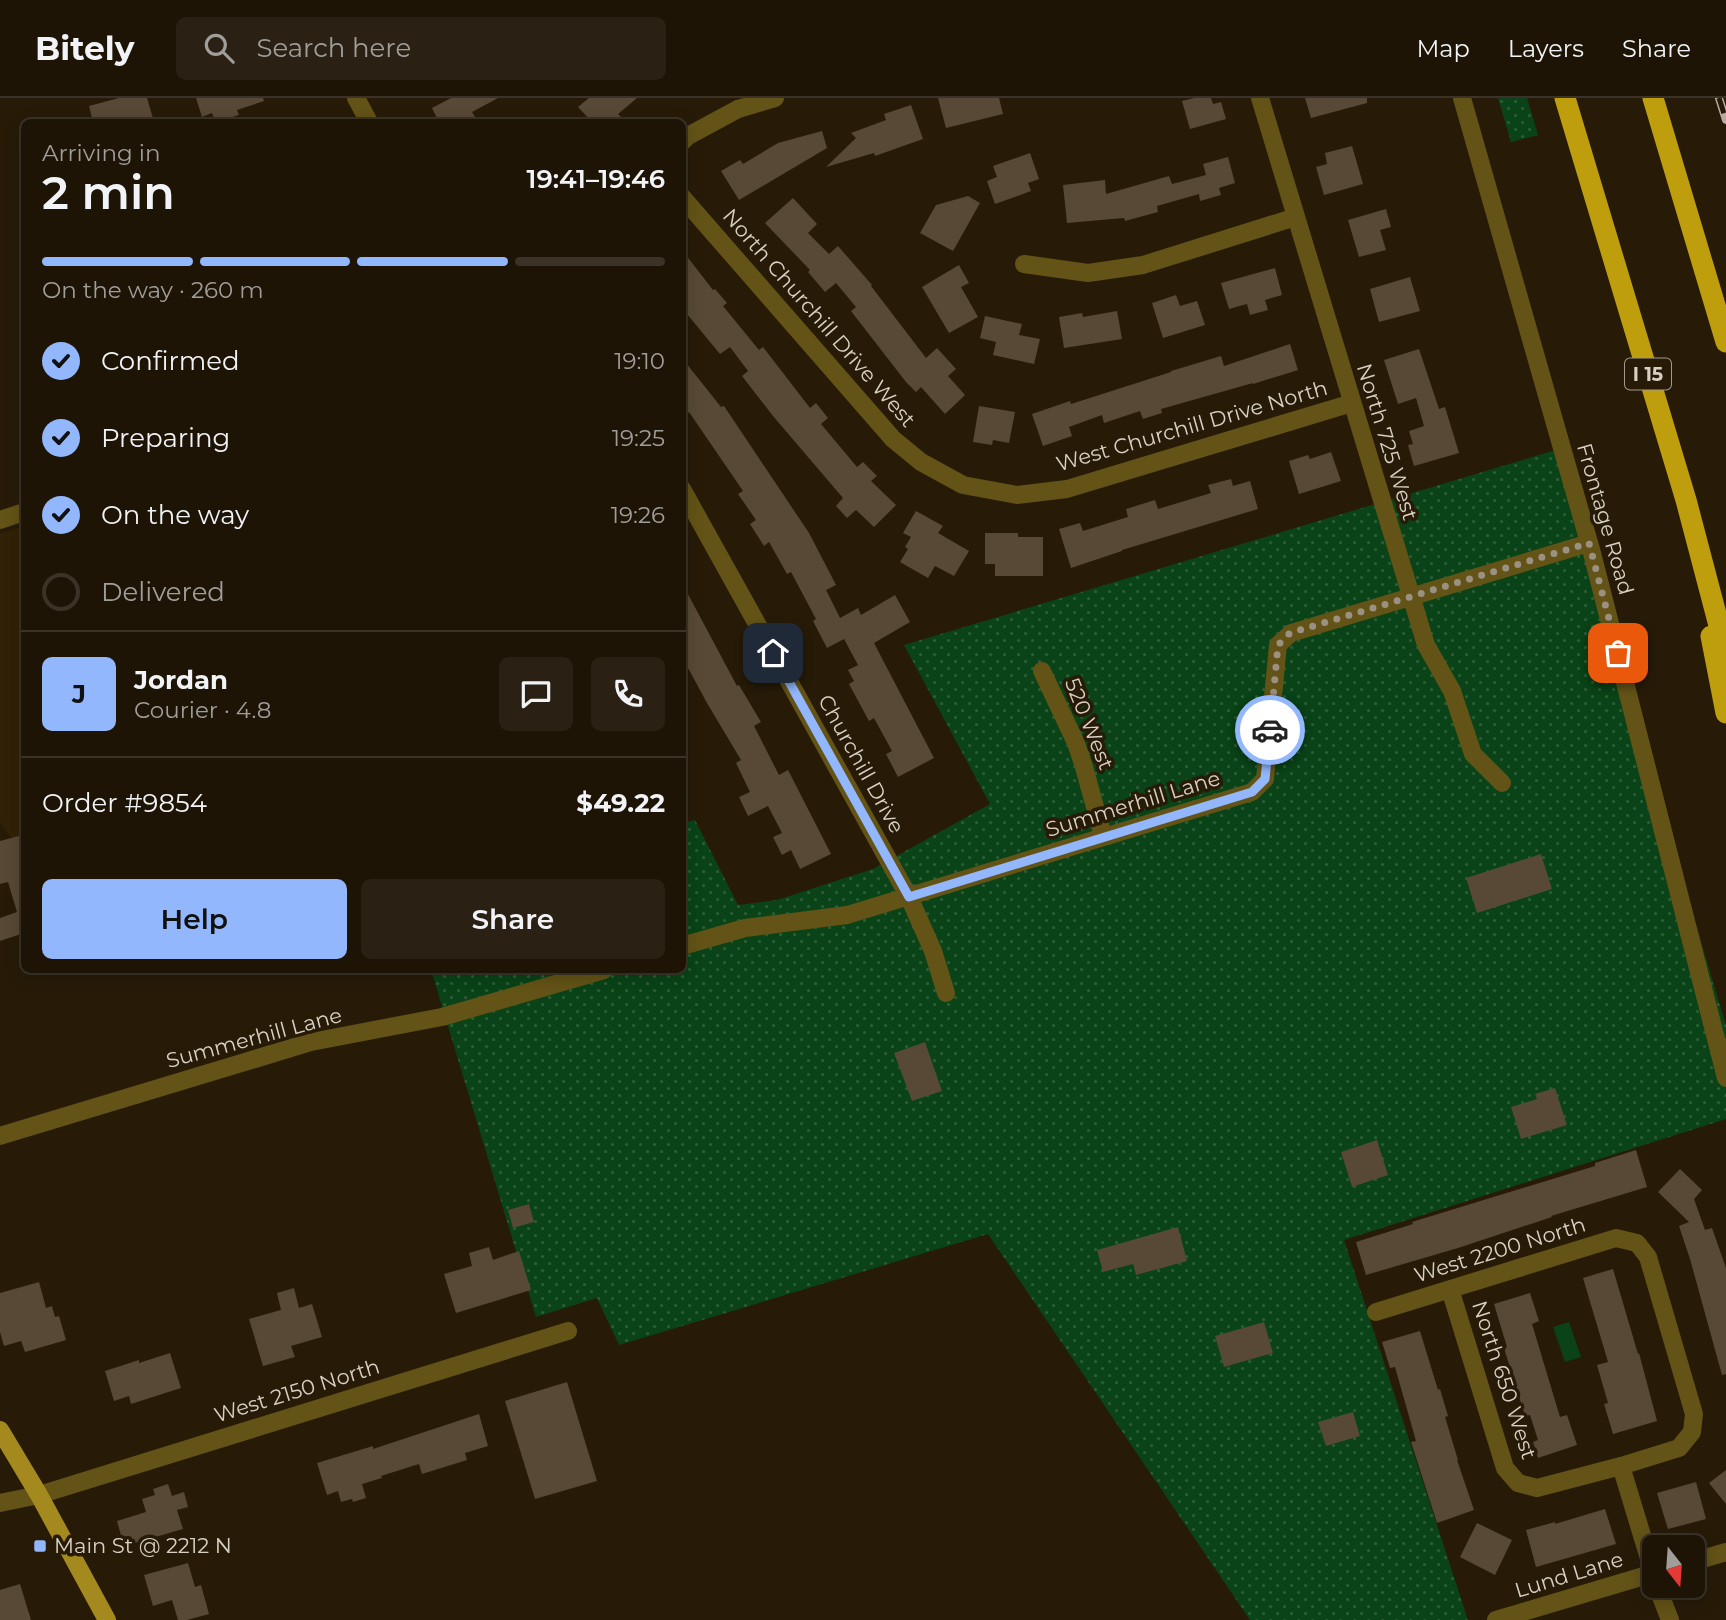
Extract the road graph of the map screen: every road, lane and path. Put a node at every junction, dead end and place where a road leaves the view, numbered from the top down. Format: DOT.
graph roads {
  1 [pos="356,98"];
  2 [pos="775,98"];
  3 [pos="1260,98"];
  4 [pos="1462,98"];
  5 [pos="1565,98"];
  6 [pos="1653,98"];
  7 [pos="367,119"];
  8 [pos="686,138"];
  9 [pos="686,202"];
  10 [pos="1296,217"];
  11 [pos="1024,264"];
  12 [pos="1726,342"];
  13 [pos="1352,403"];
  14 [pos="963,485"];
  15 [pos="686,496"];
  16 [pos="1686,500"];
  17 [pos="21,513"];
  18 [pos="0,520"];
  19 [pos="1589,543"];
  20 [pos="1410,596"];
  21 [pos="1726,652"];
  22 [pos="1042,671"];
  23 [pos="1726,713"];
  24 [pos="1502,783"];
  25 [pos="1103,836"];
  26 [pos="909,897"];
  27 [pos="686,945"];
  28 [pos="594,973"];
  29 [pos="946,993"];
  30 [pos="1726,1078"];
  31 [pos="0,1136"];
  32 [pos="1450,1289"];
  33 [pos="1376,1312"];
  34 [pos="568,1331"];
  35 [pos="0,1430"];
  36 [pos="1621,1466"];
  37 [pos="39,1495"];
  38 [pos="0,1503"];
  39 [pos="1642,1535"];
  40 [pos="1726,1552"];
  41 [pos="1705,1558"];
  42 [pos="1642,1577"];
  43 [pos="1662,1598"];
  44 [pos="107,1620"];
  45 [pos="1496,1620"];
  46 [pos="1670,1620"];
  1 -- 7 [label="street"];
  2 -- 8 [label="street"];
  3 -- 10 [label="street, North 725 West"];
  4 -- 19 [label="street, Frontage Road"];
  5 -- 16 [label="highway, I 15"];
  6 -- 12 [label="highway"];
  9 -- 14 [label="street, North Churchill Drive West"];
  10 -- 11 [label="street"];
  10 -- 13 [label="street, North 725 West"];
  13 -- 14 [label="street, West Churchill Drive North"];
  13 -- 20 [label="street, North 725 West"];
  15 -- 26 [label="street, Churchill Drive"];
  16 -- 21 [label="highway, I 15"];
  16 -- 23 [label="highway"];
  17 -- 18 [label="street"];
  19 -- 20 [label="street, Summerhill Lane"];
  19 -- 30 [label="street, Frontage Road"];
  20 -- 24 [label="street, North 725 West"];
  20 -- 25 [label="street, Summerhill Lane"];
  22 -- 25 [label="street, 520 West"];
  25 -- 26 [label="street, Summerhill Lane"];
  26 -- 27 [label="street, Summerhill Lane"];
  26 -- 29 [label="street, Churchill Drive"];
  28 -- 31 [label="street, Summerhill Lane"];
  32 -- 33 [label="street, West 2200 North"];
  32 -- 36 [label="street, North 650 West"];
  32 -- 36 [label="street, West 2200 North"];
  34 -- 37 [label="street, West 2150 North"];
  35 -- 37 [label="main road"];
  36 -- 39 [label="street"];
  37 -- 38 [label="street, West 2150 North"];
  37 -- 44 [label="main road"];
  40 -- 41 [label="street"];
  42 -- 45 [label="street, Lund Lane"];
  43 -- 46 [label="street"];
}
